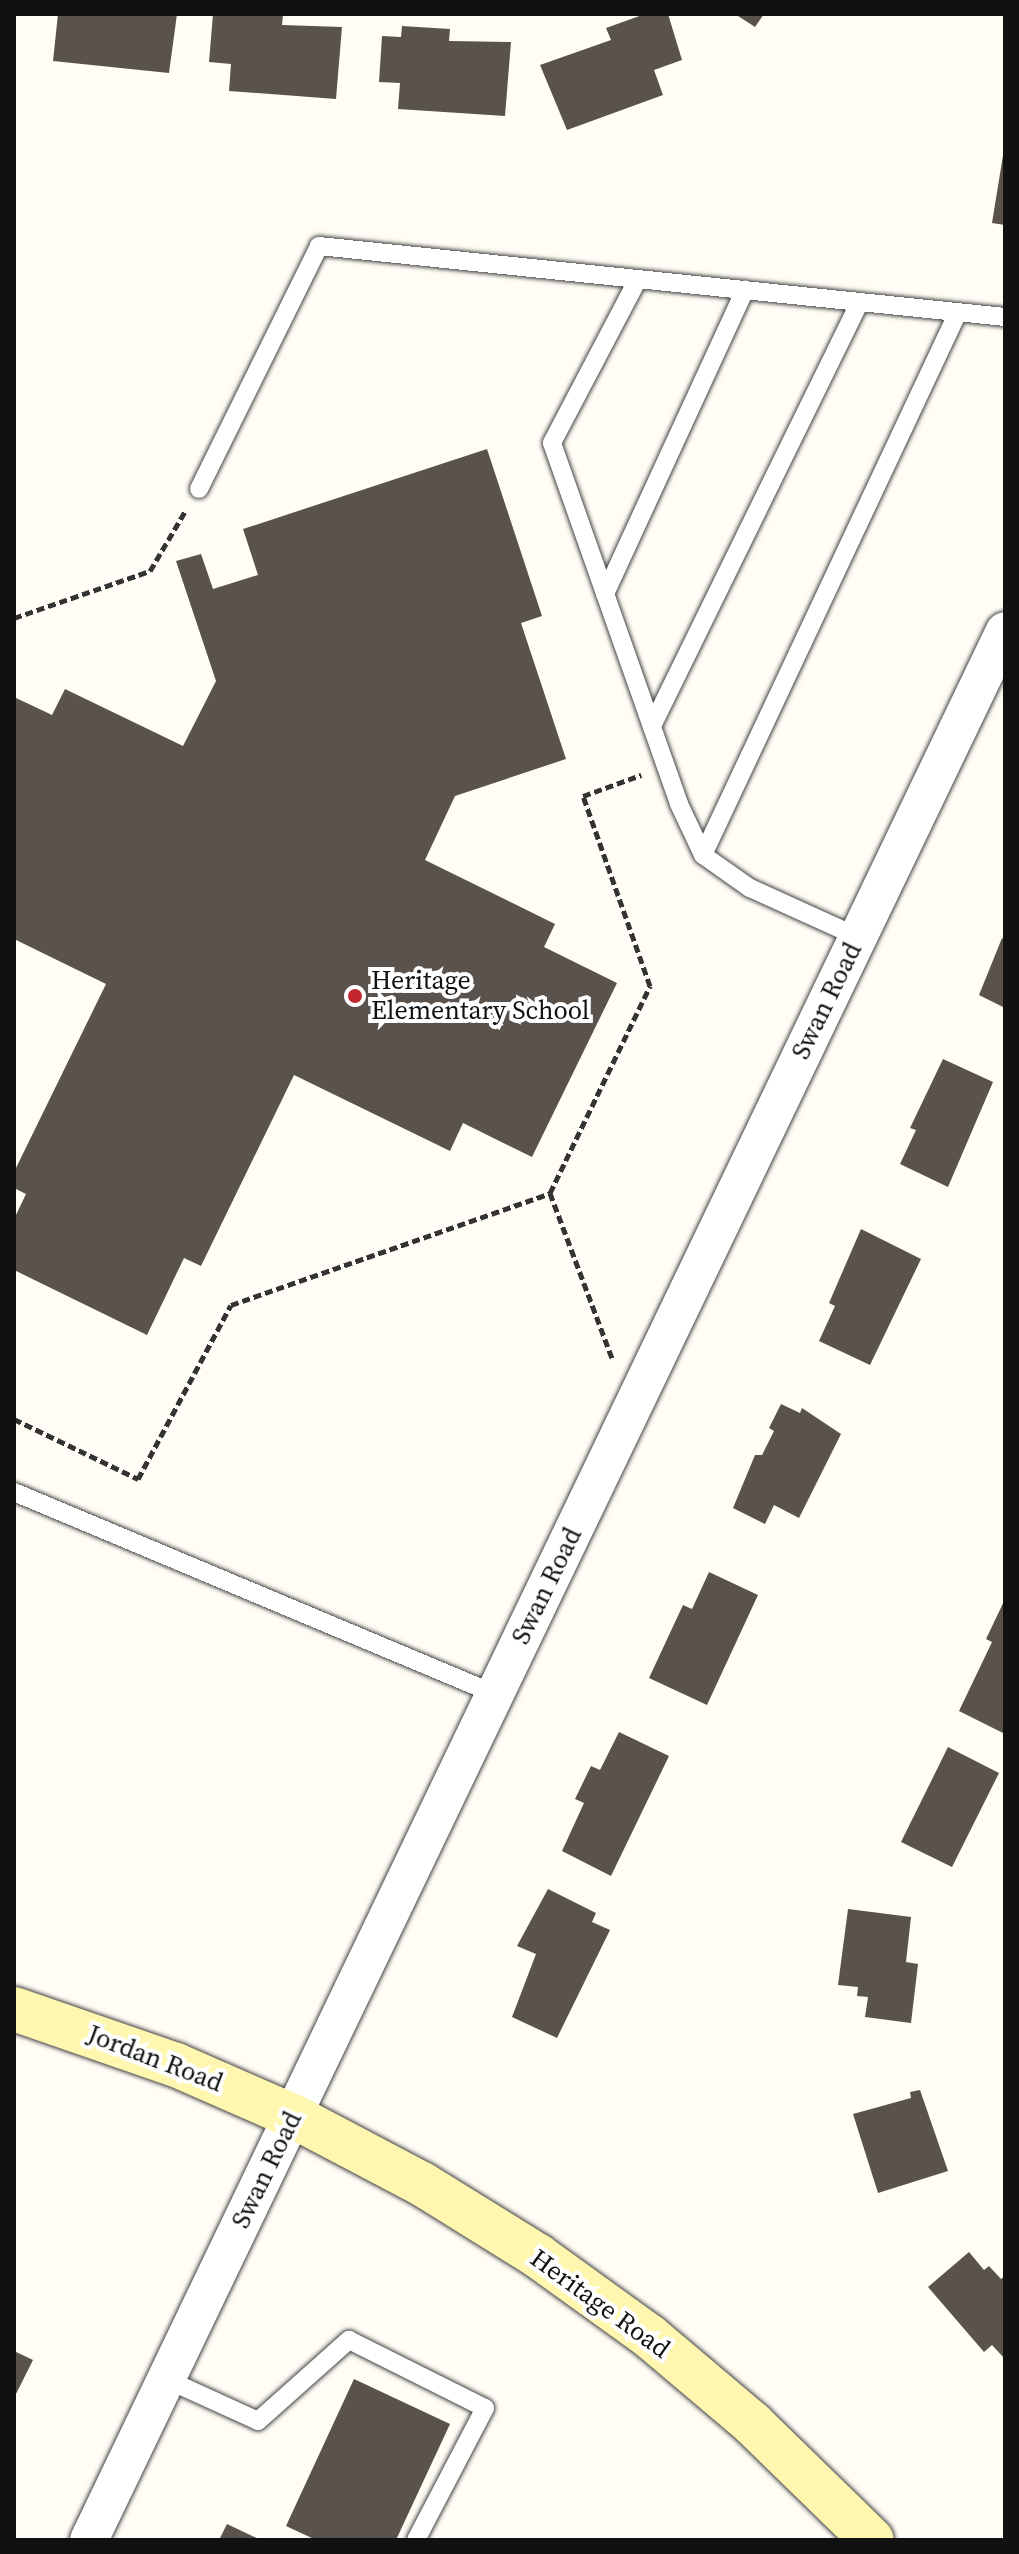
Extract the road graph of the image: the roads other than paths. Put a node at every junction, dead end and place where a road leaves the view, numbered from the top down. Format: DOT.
graph roads {
  1 [pos="638,279"];
  2 [pos="745,290"];
  3 [pos="860,302"];
  4 [pos="958,312"];
  5 [pos="1005,317"];
  6 [pos="199,489"];
  7 [pos="605,594"];
  8 [pos="1005,631"];
  9 [pos="652,726"];
  10 [pos="703,855"];
  11 [pos="858,937"];
  12 [pos="14,1492"];
  13 [pos="495,1694"];
  14 [pos="14,2009"];
  15 [pos="293,2116"];
  16 [pos="166,2379"];
  17 [pos="89,2540"];
  18 [pos="416,2540"];
  19 [pos="872,2540"];
  1 -- 2 [label="lane"];
  1 -- 6 [label="lane"];
  1 -- 7 [label="lane"];
  2 -- 3 [label="lane"];
  2 -- 7 [label="lane"];
  3 -- 4 [label="lane"];
  3 -- 9 [label="lane"];
  4 -- 5 [label="lane"];
  4 -- 10 [label="lane"];
  7 -- 9 [label="lane"];
  8 -- 11 [label="street, Swan Road"];
  9 -- 10 [label="lane"];
  10 -- 11 [label="lane"];
  11 -- 13 [label="street, Swan Road"];
  12 -- 13 [label="lane"];
  13 -- 15 [label="street, Swan Road"];
  14 -- 15 [label="main road, Jordan Road"];
  15 -- 16 [label="street, Swan Road"];
  15 -- 19 [label="main road, Heritage Road"];
  16 -- 17 [label="street, Swan Road"];
  16 -- 18 [label="lane"];
}
